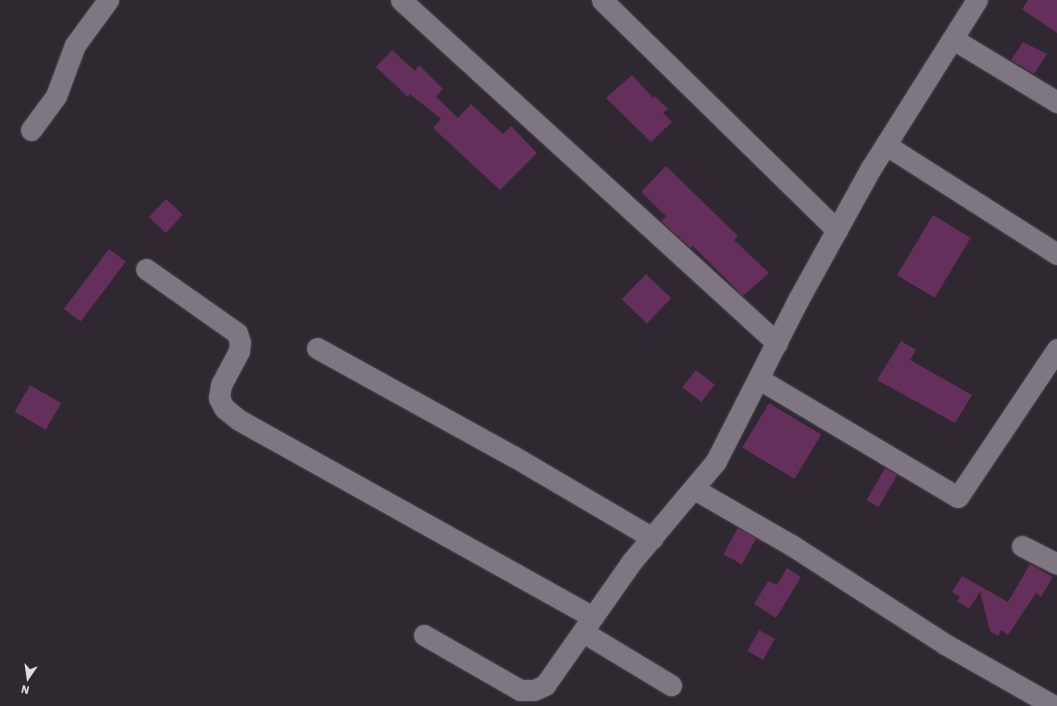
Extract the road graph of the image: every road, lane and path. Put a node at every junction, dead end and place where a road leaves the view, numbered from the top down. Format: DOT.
graph roads {
  1 [pos="108,0"];
  2 [pos="401,0"];
  3 [pos="602,0"];
  4 [pos="977,0"];
  5 [pos="953,39"];
  6 [pos="1057,102"];
  7 [pos="31,130"];
  8 [pos="886,145"];
  9 [pos="837,230"];
  10 [pos="1057,254"];
  11 [pos="146,269"];
  12 [pos="777,343"];
  13 [pos="317,348"];
  14 [pos="1057,349"];
  15 [pos="759,379"];
  16 [pos="694,489"];
  17 [pos="653,538"];
  18 [pos="1022,546"];
  19 [pos="1057,564"];
  20 [pos="588,625"];
  21 [pos="424,635"];
  22 [pos="671,686"];
  23 [pos="1054,706"];
  1 -- 7 [label="street"];
  2 -- 12 [label="street"];
  3 -- 9 [label="street"];
  4 -- 5 [label="street"];
  5 -- 6 [label="street"];
  5 -- 8 [label="street"];
  8 -- 9 [label="street"];
  8 -- 10 [label="street"];
  9 -- 12 [label="street"];
  11 -- 20 [label="street"];
  12 -- 15 [label="street"];
  13 -- 17 [label="street"];
  14 -- 15 [label="street"];
  15 -- 16 [label="street"];
  16 -- 17 [label="street"];
  16 -- 23 [label="street"];
  17 -- 20 [label="street"];
  18 -- 19 [label="street"];
  20 -- 21 [label="street"];
  20 -- 22 [label="street"];
}
